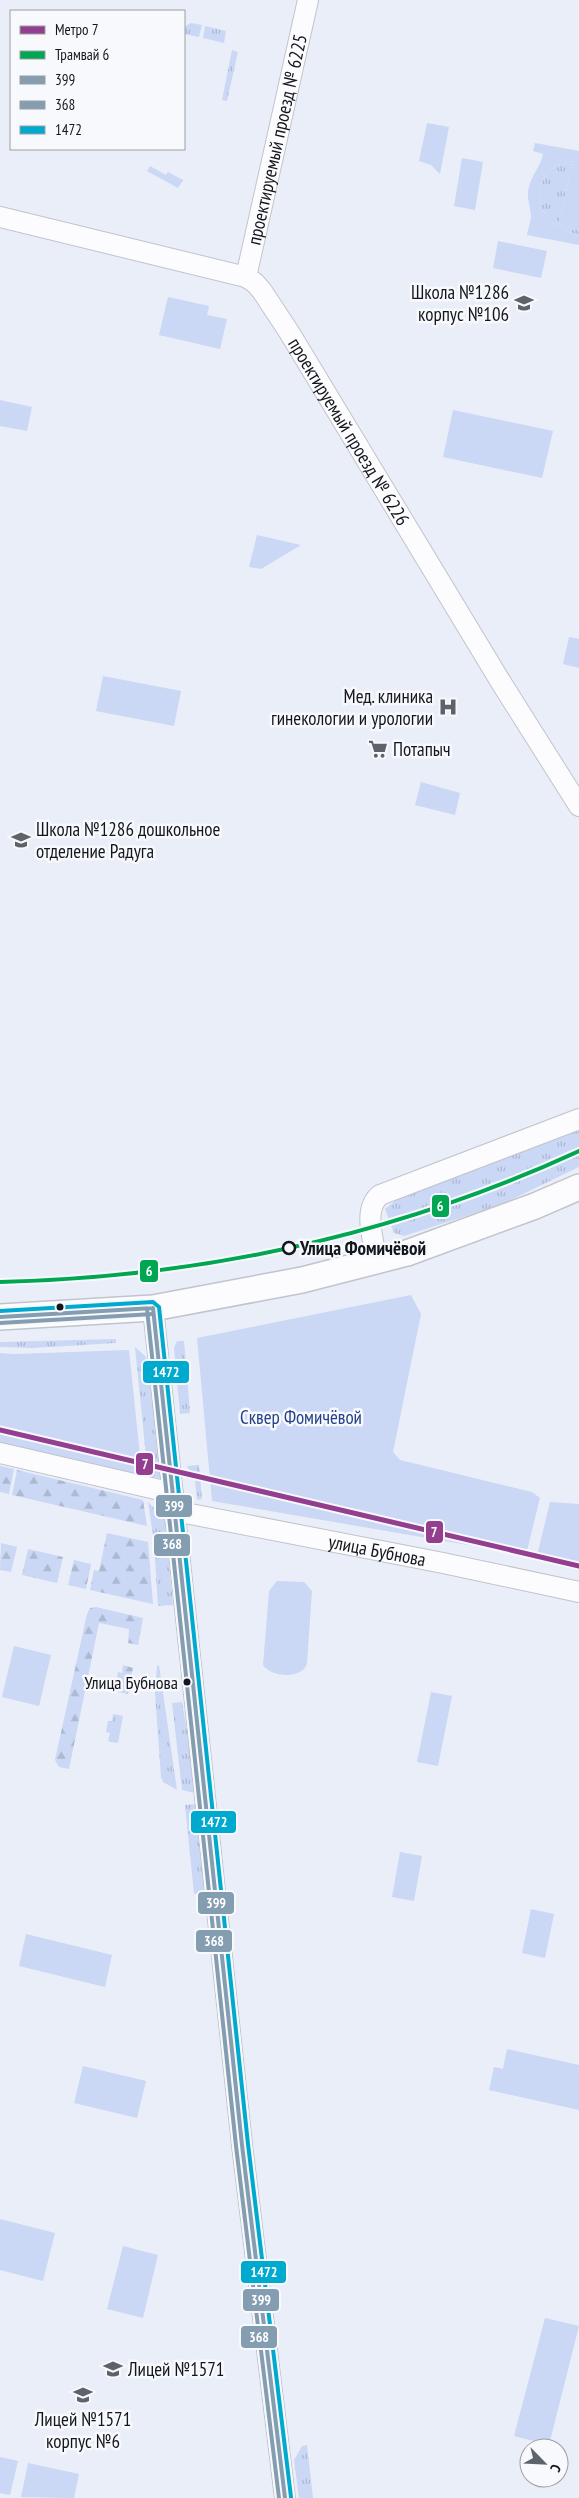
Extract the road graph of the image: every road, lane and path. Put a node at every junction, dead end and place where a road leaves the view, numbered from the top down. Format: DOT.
graph roads {
  1 [pos="308,0"];
  2 [pos="0,217"];
  3 [pos="246,278"];
  4 [pos="579,806"];
  5 [pos="579,1119"];
  6 [pos="579,1187"];
  7 [pos="378,1262"];
  8 [pos="153,1308"];
  9 [pos="0,1317"];
  10 [pos="0,1453"];
  11 [pos="174,1502"];
  12 [pos="579,1592"];
  13 [pos="285,2498"];
  1 -- 3 [label="street, проектируемый проезд № 6225"];
  2 -- 3 [label="street, проектируемый проезд № 6226"];
  3 -- 4 [label="street, проектируемый проезд № 6226"];
  5 -- 7 [label="street"];
  6 -- 7 [label="main road"];
  7 -- 8 [label="main road"];
  8 -- 9 [label="main road"];
  8 -- 11 [label="street"];
  10 -- 11 [label="street, улица Бубнова"];
  11 -- 12 [label="street, улица Бубнова"];
  11 -- 13 [label="street"];
}
